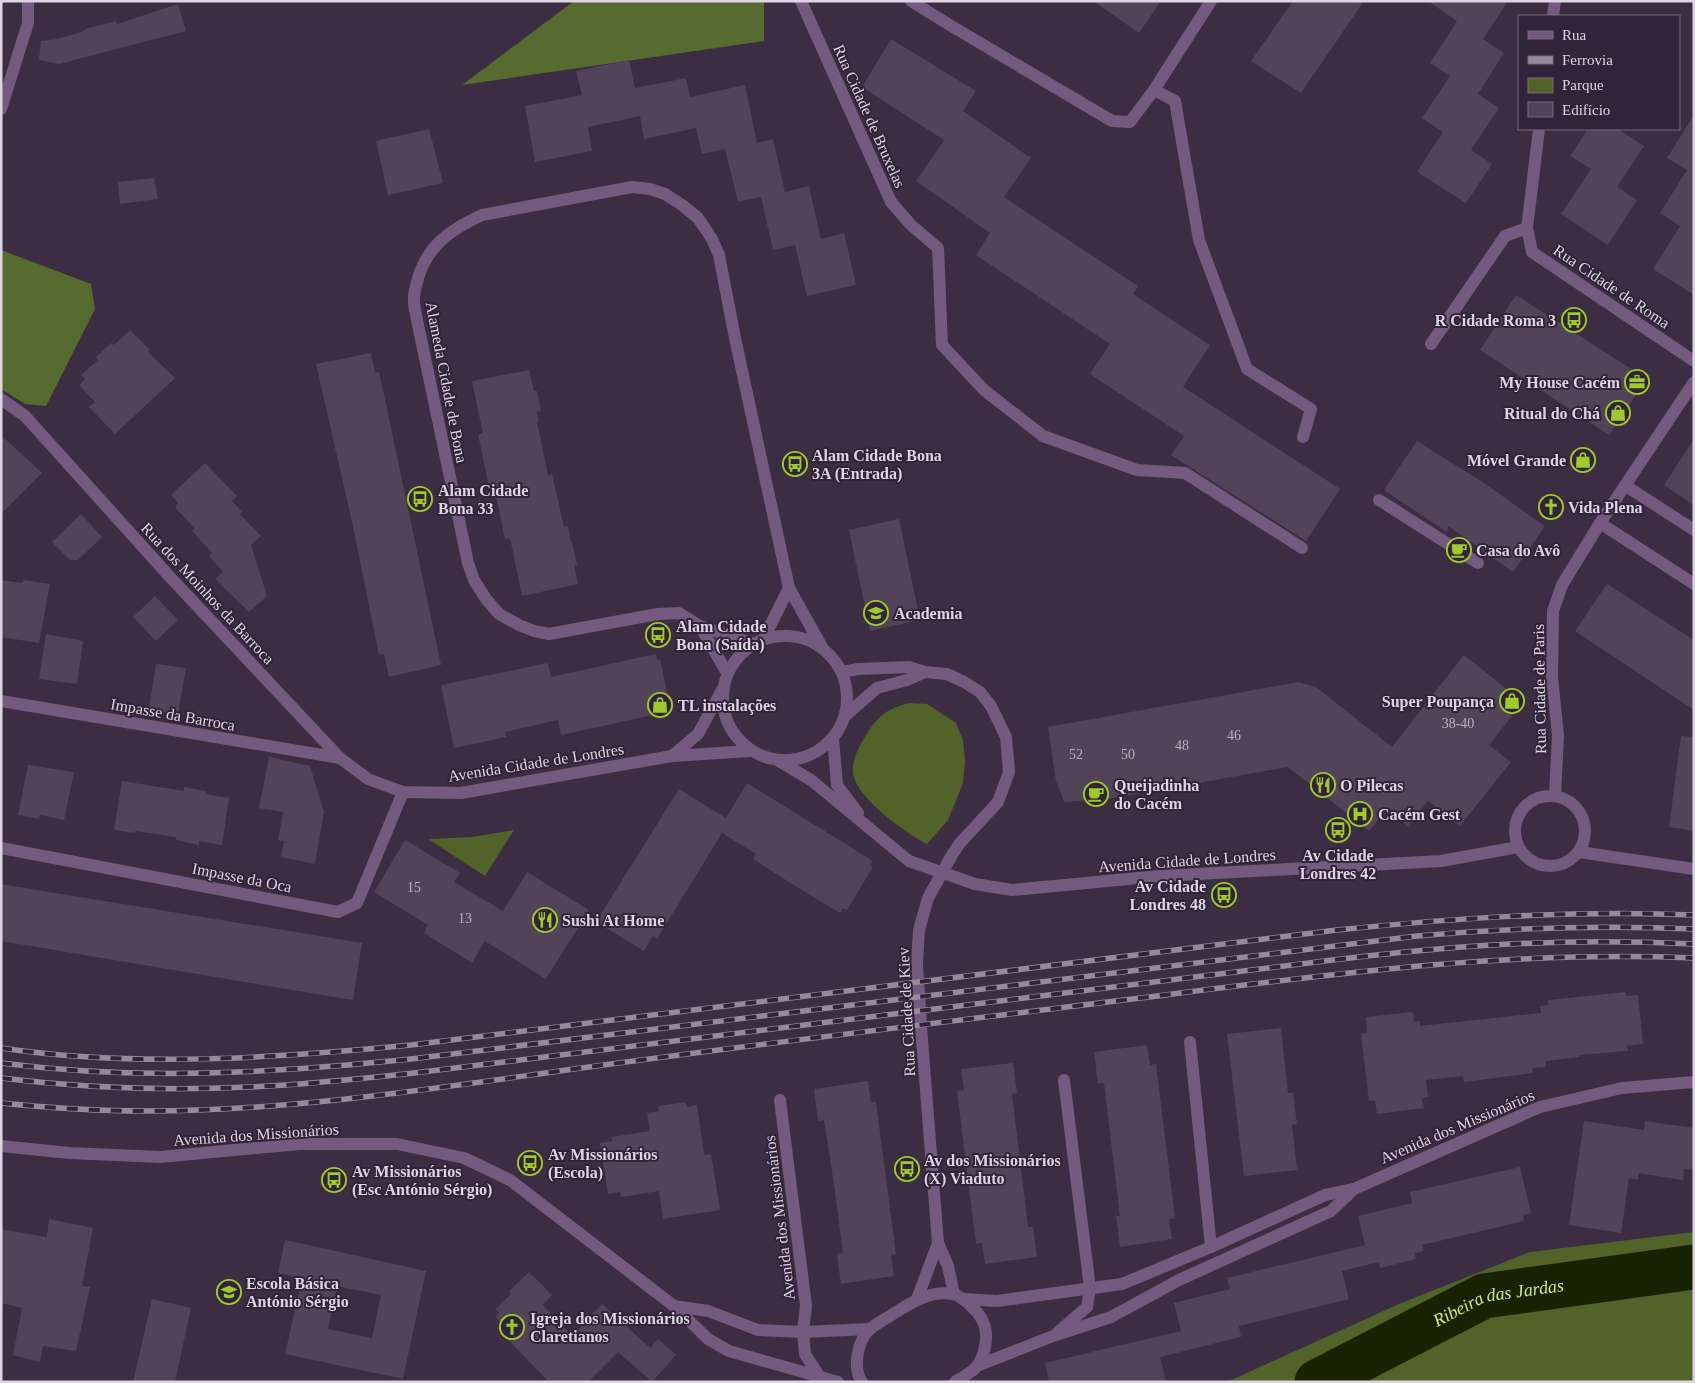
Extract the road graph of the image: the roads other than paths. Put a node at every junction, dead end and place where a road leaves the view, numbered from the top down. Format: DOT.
graph roads {
  1 [pos="28,1"];
  2 [pos="801,1"];
  3 [pos="912,1"];
  4 [pos="1211,1"];
  5 [pos="1555,1"];
  6 [pos="1553,15"];
  7 [pos="1154,90"];
  8 [pos="1,109"];
  9 [pos="1539,130"];
  10 [pos="1526,228"];
  11 [pos="1431,344"];
  12 [pos="1694,361"];
  13 [pos="1694,382"];
  14 [pos="1,399"];
  15 [pos="1303,437"];
  16 [pos="1626,486"];
  17 [pos="1379,500"];
  18 [pos="1600,523"];
  19 [pos="1694,530"];
  20 [pos="1302,548"];
  21 [pos="1478,563"];
  22 [pos="1694,584"];
  23 [pos="788,588"];
  24 [pos="700,626"];
  25 [pos="758,642"];
  26 [pos="822,647"];
  27 [pos="842,672"];
  28 [pos="925,672"];
  29 [pos="728,673"];
  30 [pos="723,688"];
  31 [pos="1,701"];
  32 [pos="845,716"];
  33 [pos="833,738"];
  34 [pos="751,751"];
  35 [pos="672,756"];
  36 [pos="340,758"];
  37 [pos="779,761"];
  38 [pos="403,792"];
  39 [pos="1555,796"];
  40 [pos="872,831"];
  41 [pos="1518,847"];
  42 [pos="1,848"];
  43 [pos="1579,852"];
  44 [pos="1694,869"];
  45 [pos="1190,1042"];
  46 [pos="1064,1080"];
  47 [pos="1694,1082"];
  48 [pos="780,1100"];
  49 [pos="1,1146"];
  50 [pos="1354,1189"];
  51 [pos="938,1243"];
  52 [pos="1211,1247"];
  53 [pos="1090,1288"];
  54 [pos="959,1296"];
  55 [pos="917,1299"];
  56 [pos="674,1306"];
  57 [pos="870,1329"];
  58 [pos="803,1332"];
  59 [pos="1053,1336"];
  60 [pos="977,1366"];
  61 [pos="819,1376"];
  62 [pos="838,1382"];
  63 [pos="862,1382"];
  64 [pos="955,1382"];
  1 -- 8 [label="street"];
  2 -- 20 [label="street, Rua Cidade de Bruxelas"];
  3 -- 7 [label="street"];
  4 -- 7 [label="street"];
  5 -- 6 [label="street"];
  7 -- 15 [label="street"];
  9 -- 10 [label="street, Rua Cidade de Roma"];
  10 -- 11 [label="street"];
  10 -- 12 [label="street, Rua Cidade de Roma"];
  13 -- 16 [label="street, Rua Cidade de Paris"];
  14 -- 36 [label="street, Rua dos Moinhos da Barroca"];
  16 -- 18 [label="street, Rua Cidade de Paris"];
  16 -- 19 [label="street"];
  17 -- 21 [label="street"];
  18 -- 22 [label="street"];
  18 -- 39 [label="street, Rua Cidade de Paris"];
  23 -- 24 [label="street, Alameda Cidade de Bona"];
  23 -- 25 [label="street"];
  23 -- 26 [label="street, Alameda Cidade de Bona"];
  24 -- 25 [label="street, Alameda Cidade de Bona"];
  24 -- 29 [label="street, Alameda Cidade de Bona"];
  25 -- 26 [label="street"];
  25 -- 29 [label="street"];
  26 -- 27 [label="street"];
  27 -- 28 [label="street, Rua Cidade de Kiev"];
  27 -- 32 [label="street"];
  28 -- 32 [label="street"];
  28 -- 51 [label="street, Rua Cidade de Kiev"];
  29 -- 30 [label="street"];
  30 -- 34 [label="street"];
  30 -- 35 [label="street"];
  31 -- 36 [label="street, Impasse da Barroca"];
  32 -- 33 [label="street"];
  33 -- 37 [label="street"];
  33 -- 40 [label="street, Avenida Cidade de Londres"];
  34 -- 35 [label="street, Avenida Cidade de Londres"];
  34 -- 37 [label="street"];
  35 -- 38 [label="street, Avenida Cidade de Londres"];
  36 -- 38 [label="street, Rua dos Moinhos da Barroca"];
  37 -- 40 [label="street, Avenida Cidade de Londres"];
  38 -- 42 [label="street, Impasse da Oca"];
  39 -- 41 [label="street"];
  39 -- 43 [label="street"];
  40 -- 41 [label="street, Avenida Cidade de Londres"];
  41 -- 43 [label="street"];
  43 -- 44 [label="street"];
  45 -- 52 [label="street"];
  46 -- 53 [label="street, Avenida dos Missionários"];
  47 -- 50 [label="street, Avenida dos Missionários"];
  48 -- 58 [label="street, Avenida dos Missionários"];
  49 -- 56 [label="street, Avenida dos Missionários"];
  50 -- 52 [label="street, Avenida dos Missionários"];
  50 -- 59 [label="street, Avenida dos Missionários"];
  51 -- 54 [label="street, Rua Cidade de Kiev"];
  51 -- 55 [label="street, Rua Cidade de Kiev"];
  52 -- 53 [label="street, Avenida dos Missionários"];
  53 -- 54 [label="street, Avenida dos Missionários"];
  53 -- 59 [label="street, Avenida dos Missionários"];
  54 -- 55 [label="street, Avenida dos Missionários"];
  54 -- 60 [label="street"];
  55 -- 57 [label="street"];
  56 -- 58 [label="street, Avenida dos Missionários"];
  56 -- 61 [label="street, Avenida dos Missionários"];
  57 -- 58 [label="street, Avenida dos Missionários"];
  57 -- 63 [label="street"];
  58 -- 61 [label="street, Avenida dos Missionários"];
  59 -- 60 [label="street, Avenida dos Missionários"];
  60 -- 64 [label="street, Avenida dos Missionários"];
  61 -- 62 [label="street, Avenida dos Missionários"];
}
